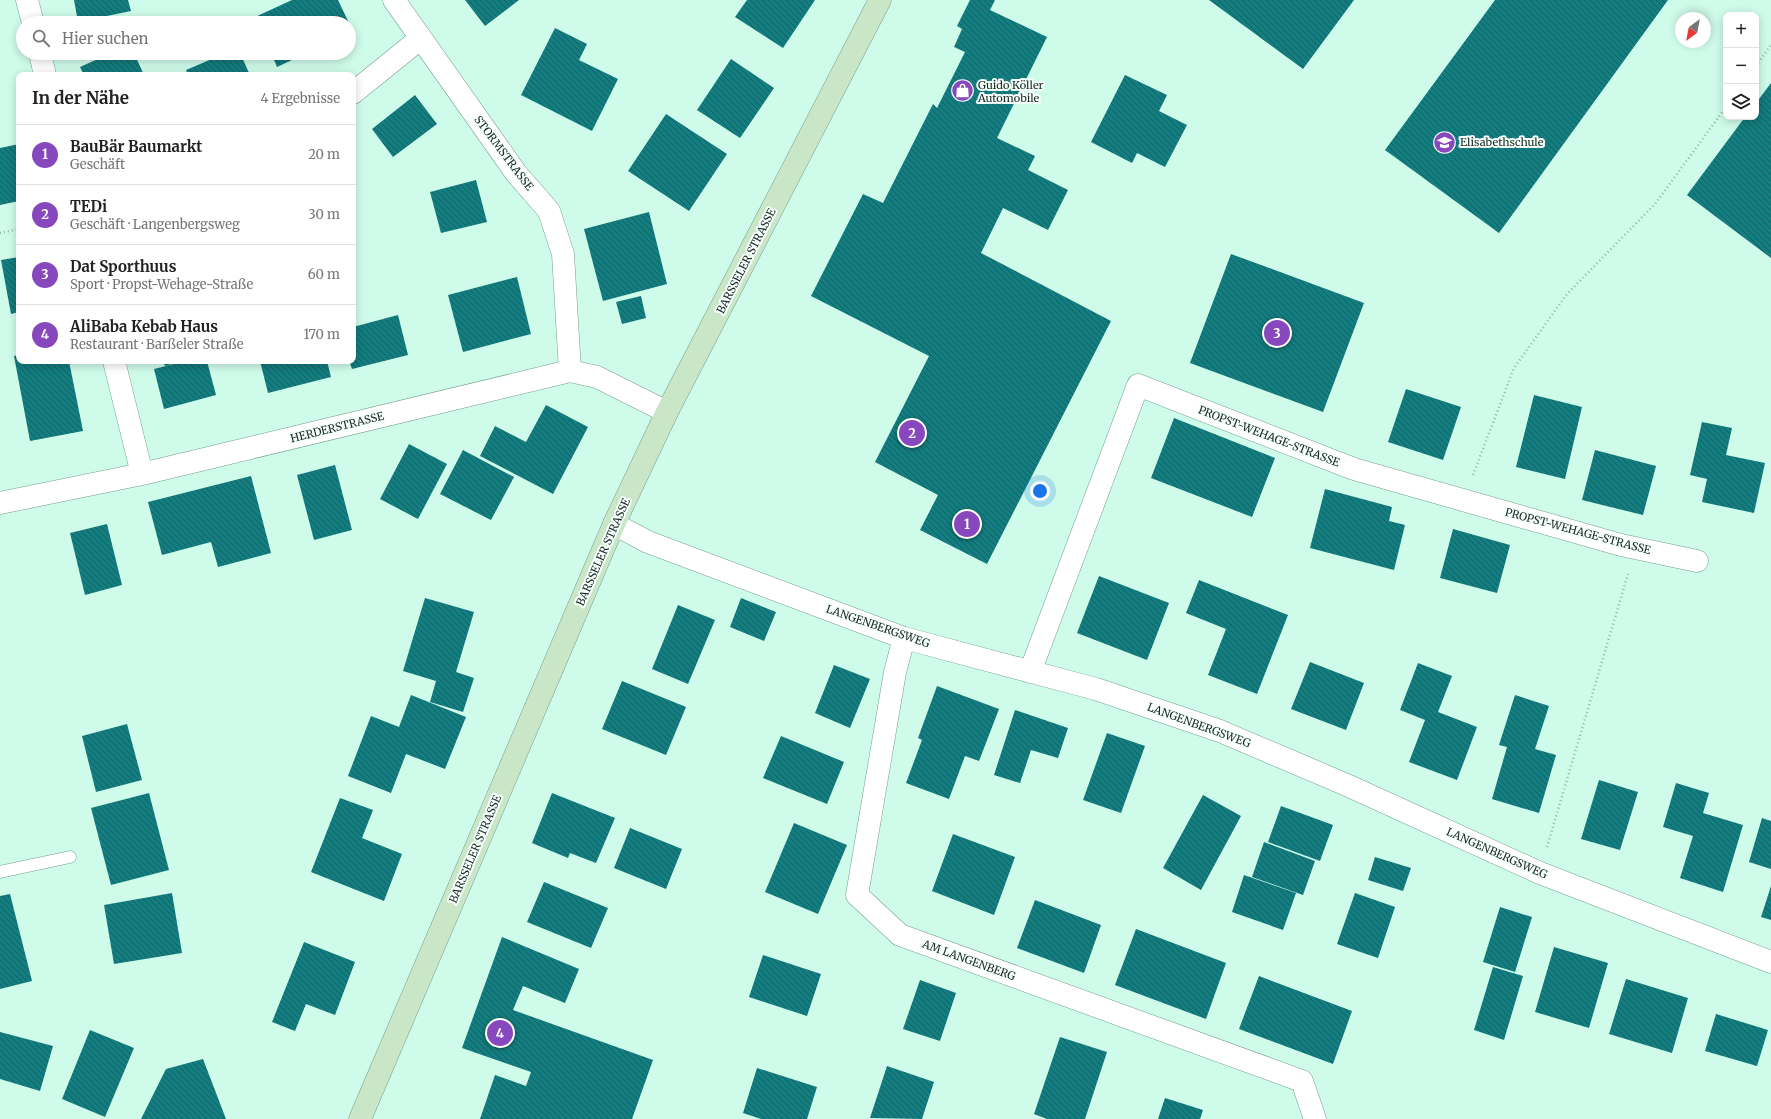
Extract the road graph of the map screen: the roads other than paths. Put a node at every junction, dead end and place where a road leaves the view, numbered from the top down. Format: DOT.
graph roads {
  1 [pos="27,0"];
  2 [pos="394,0"];
  3 [pos="880,0"];
  4 [pos="31,16"];
  5 [pos="421,38"];
  6 [pos="42,60"];
  7 [pos="44,72"];
  8 [pos="356,91"];
  9 [pos="115,364"];
  10 [pos="570,371"];
  11 [pos="667,412"];
  12 [pos="142,474"];
  13 [pos="0,503"];
  14 [pos="614,524"];
  15 [pos="1697,561"];
  16 [pos="904,638"];
  17 [pos="1030,672"];
  18 [pos="70,857"];
  19 [pos="0,872"];
  20 [pos="1771,962"];
  21 [pos="360,1119"];
  22 [pos="1315,1119"];
  1 -- 4 [label="street"];
  2 -- 5 [label="street, STORMSTRASSE"];
  3 -- 11 [label="street, BARSSELER STRASSE"];
  5 -- 8 [label="street"];
  5 -- 10 [label="street, STORMSTRASSE"];
  6 -- 7 [label="street"];
  9 -- 12 [label="street"];
  10 -- 11 [label="street, HERDERSTRASSE"];
  10 -- 12 [label="street, HERDERSTRASSE"];
  11 -- 14 [label="street, BARSSELER STRASSE"];
  12 -- 13 [label="street, HERDERSTRASSE"];
  14 -- 16 [label="street, LANGENBERGSWEG"];
  14 -- 21 [label="street, BARSSELER STRASSE"];
  15 -- 17 [label="street, PROPST-WEHAGE-STRASSE"];
  16 -- 17 [label="street, LANGENBERGSWEG"];
  16 -- 22 [label="street, AM LANGENBERG"];
  17 -- 20 [label="street, LANGENBERGSWEG"];
  18 -- 19 [label="lane"];
}
